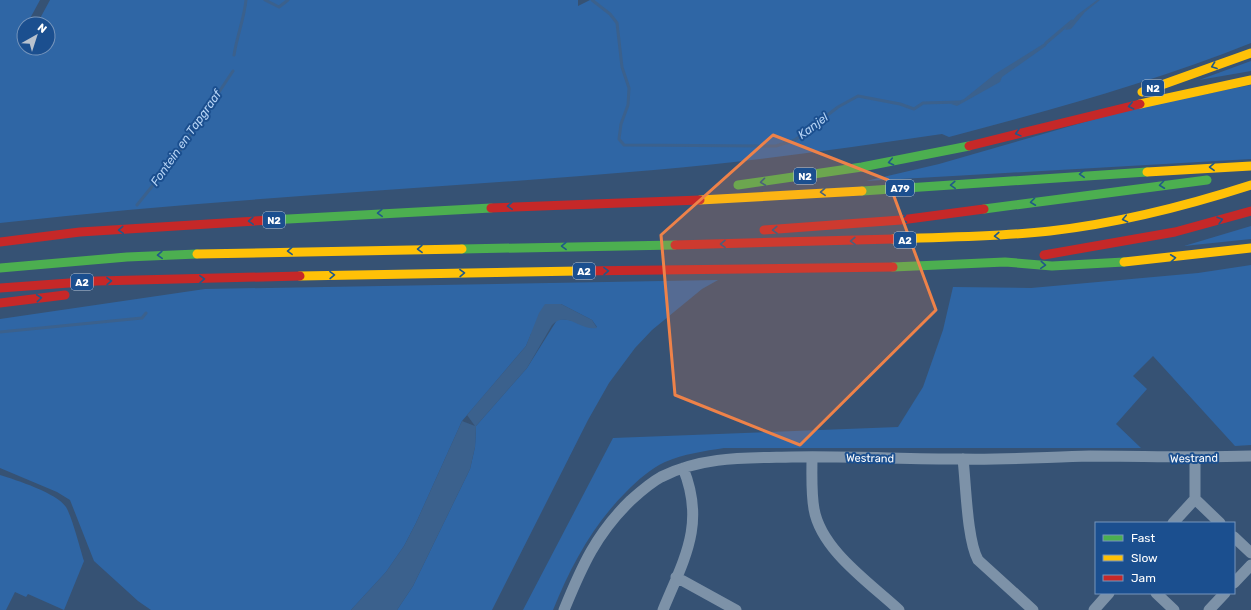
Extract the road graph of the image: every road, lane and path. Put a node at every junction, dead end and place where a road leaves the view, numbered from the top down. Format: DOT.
graph roads {
  1 [pos="1251,53"];
  2 [pos="1251,80"];
  3 [pos="1056,123"];
  4 [pos="1251,166"];
  5 [pos="1213,179"];
  6 [pos="1250,179"];
  7 [pos="726,187"];
  8 [pos="680,191"];
  9 [pos="549,205"];
  10 [pos="1251,211"];
  11 [pos="753,231"];
  12 [pos="693,235"];
  13 [pos="0,242"];
  14 [pos="603,246"];
  15 [pos="1251,248"];
  16 [pos="1005,262"];
  17 [pos="0,268"];
  18 [pos="164,280"];
  19 [pos="0,288"];
  20 [pos="107,291"];
  21 [pos="76,294"];
  22 [pos="0,303"];
  23 [pos="1251,456"];
  24 [pos="812,457"];
  25 [pos="1195,458"];
  26 [pos="963,459"];
  27 [pos="682,468"];
  28 [pos="1195,499"];
  29 [pos="1175,522"];
  30 [pos="1219,522"];
  31 [pos="1235,538"];
  32 [pos="1251,553"];
  33 [pos="1251,566"];
  34 [pos="676,577"];
  35 [pos="1235,582"];
  36 [pos="1109,594"];
  37 [pos="1157,594"];
  38 [pos="1224,594"];
  39 [pos="564,610"];
  40 [pos="662,610"];
  41 [pos="736,610"];
  42 [pos="899,610"];
  43 [pos="1034,610"];
  44 [pos="1094,610"];
  45 [pos="1174,610"];
  46 [pos="1208,610"];
  1 -- 3 [label="highway, N2, one-way"];
  2 -- 3 [label="highway, N2, one-way"];
  3 -- 7 [label="highway, N2, one-way"];
  4 -- 9 [label="highway, A79, one-way"];
  5 -- 11 [label="highway, one-way"];
  6 -- 14 [label="highway, A2, one-way"];
  8 -- 9 [label="highway, N2"];
  9 -- 13 [label="highway, N2, one-way"];
  16 -- 10 [label="highway, A2, one-way"];
  12 -- 14 [label="highway"];
  14 -- 17 [label="highway, A2, one-way"];
  16 -- 15 [label="highway, one-way"];
  18 -- 16 [label="highway, A2, one-way"];
  19 -- 18 [label="highway, A2, one-way"];
  18 -- 20 [label="highway"];
  22 -- 21 [label="highway, one-way"];
  23 -- 25 [label="street, Westrand"];
  24 -- 26 [label="street, Westrand"];
  24 -- 27 [label="street, Westrand"];
  24 -- 42 [label="street"];
  25 -- 26 [label="street, Westrand"];
  25 -- 28 [label="street"];
  26 -- 43 [label="street"];
  27 -- 34 [label="street"];
  27 -- 39 [label="street, Westrand"];
  28 -- 29 [label="street"];
  28 -- 30 [label="street"];
  31 -- 32 [label="street"];
  33 -- 35 [label="street"];
  34 -- 40 [label="street"];
  34 -- 41 [label="street"];
  36 -- 44 [label="street"];
  37 -- 45 [label="street"];
  38 -- 46 [label="street"];
}
